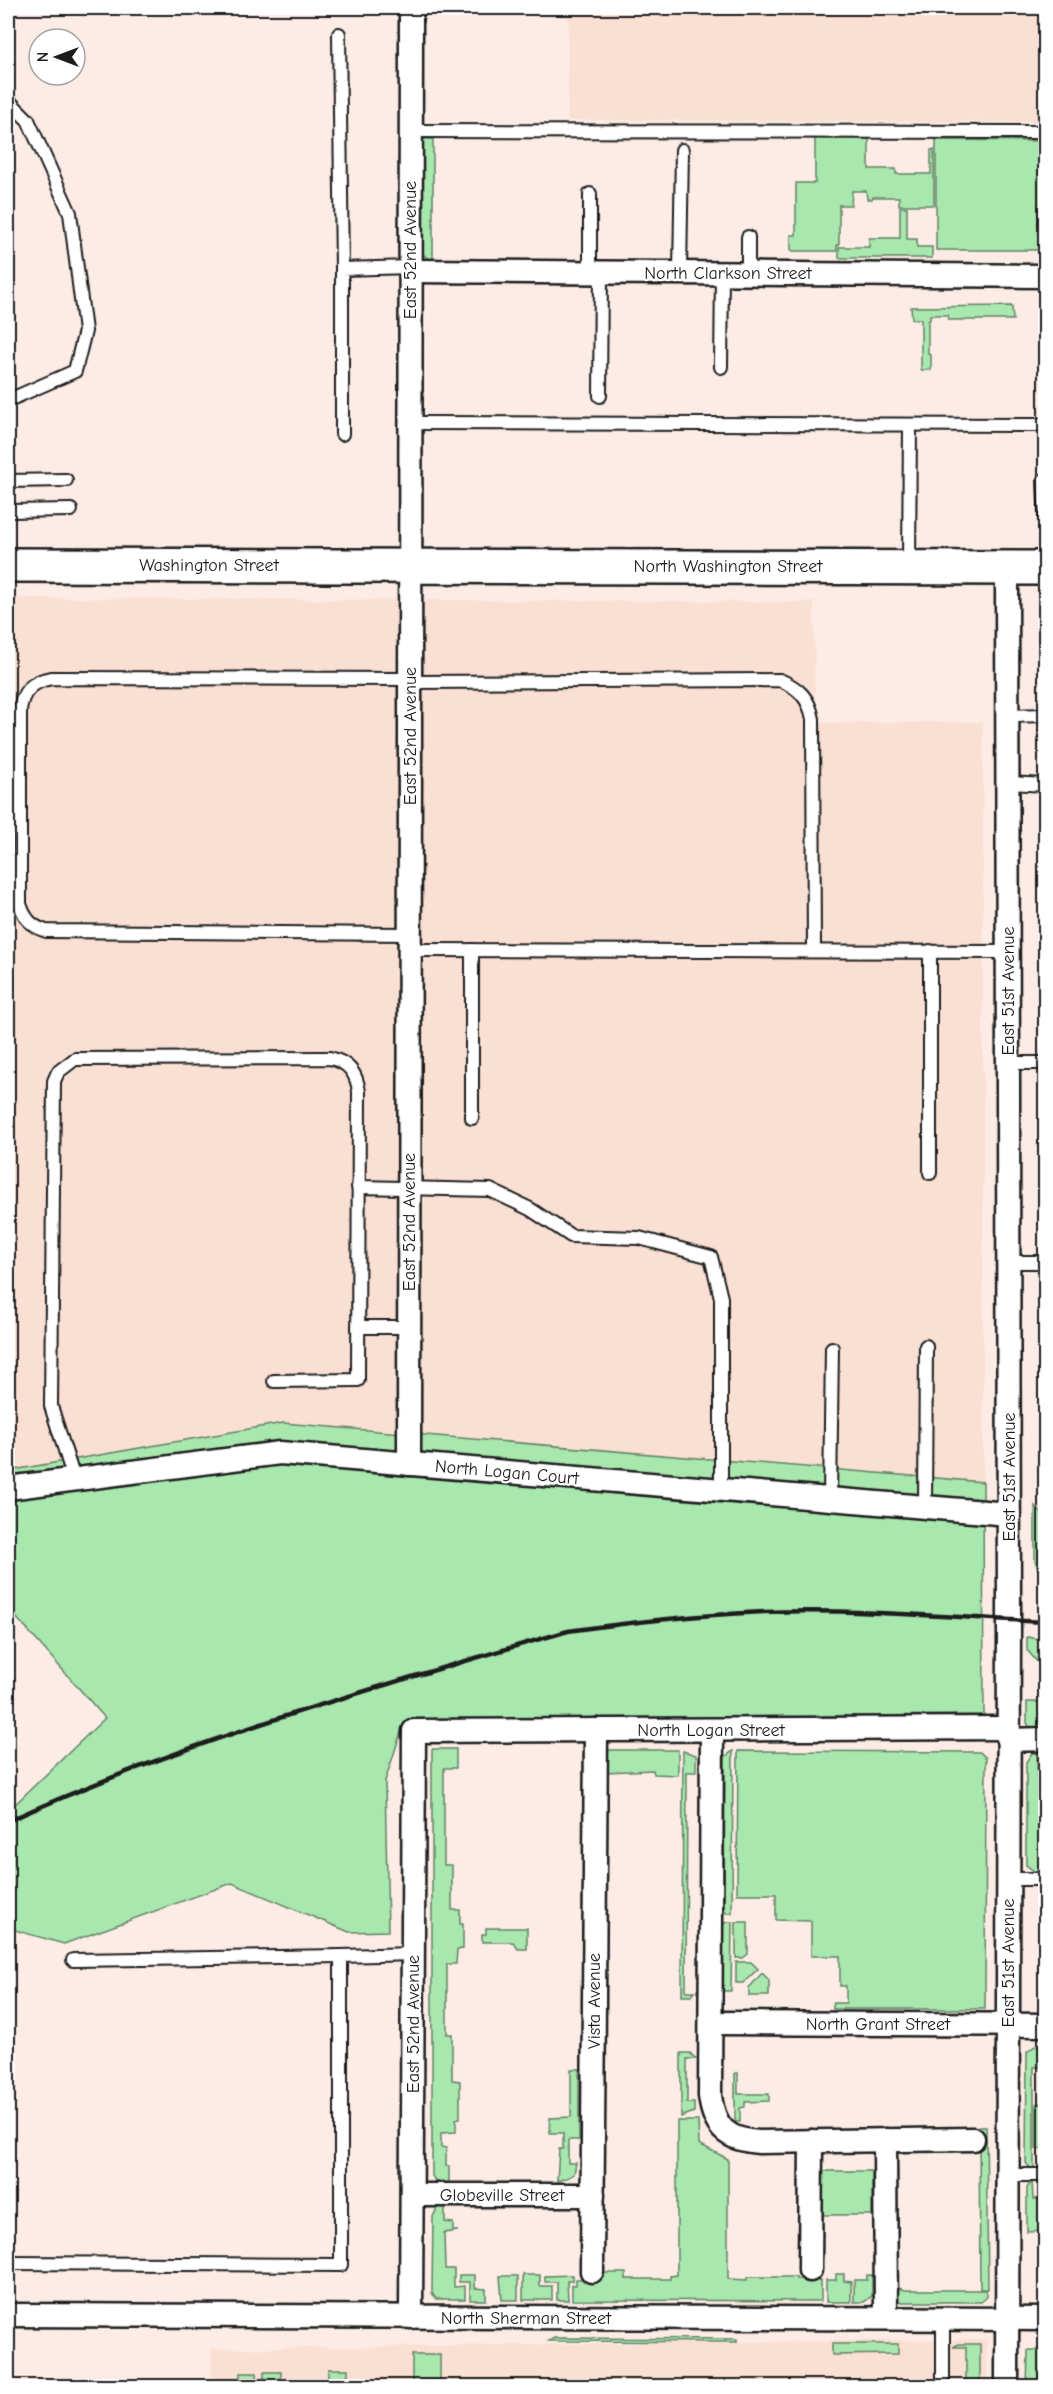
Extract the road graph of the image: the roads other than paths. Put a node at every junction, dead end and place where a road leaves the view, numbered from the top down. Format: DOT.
graph roads {
  1 [pos="411,8"];
  2 [pos="339,34"];
  3 [pos="8,100"];
  4 [pos="410,131"];
  5 [pos="1046,132"];
  6 [pos="681,150"];
  7 [pos="590,194"];
  8 [pos="748,237"];
  9 [pos="342,269"];
  10 [pos="411,269"];
  11 [pos="596,272"];
  12 [pos="680,273"];
  13 [pos="722,273"];
  14 [pos="748,273"];
  15 [pos="1046,276"];
  16 [pos="722,367"];
  17 [pos="600,396"];
  18 [pos="9,400"];
  19 [pos="410,423"];
  20 [pos="910,425"];
  21 [pos="1046,425"];
  22 [pos="342,434"];
  23 [pos="66,480"];
  24 [pos="1044,480"];
  25 [pos="8,481"];
  26 [pos="71,510"];
  27 [pos="8,511"];
  28 [pos="1046,524"];
  29 [pos="8,565"];
  30 [pos="410,565"];
  31 [pos="909,567"];
  32 [pos="1007,568"];
  33 [pos="1046,568"];
  34 [pos="410,680"];
  35 [pos="1046,714"];
  36 [pos="1007,716"];
  37 [pos="1008,783"];
  38 [pos="1046,785"];
  39 [pos="409,942"];
  40 [pos="472,950"];
  41 [pos="814,951"];
  42 [pos="930,951"];
  43 [pos="1008,952"];
  44 [pos="1008,1063"];
  45 [pos="1046,1063"];
  46 [pos="472,1118"];
  47 [pos="930,1173"];
  48 [pos="358,1187"];
  49 [pos="409,1187"];
  50 [pos="1008,1262"];
  51 [pos="1046,1262"];
  52 [pos="358,1327"];
  53 [pos="409,1327"];
  54 [pos="926,1346"];
  55 [pos="832,1348"];
  56 [pos="274,1381"];
  57 [pos="409,1464"];
  58 [pos="74,1479"];
  59 [pos="8,1488"];
  60 [pos="720,1490"];
  61 [pos="830,1499"];
  62 [pos="925,1507"];
  63 [pos="1009,1514"];
  64 [pos="596,1730"];
  65 [pos="712,1730"];
  66 [pos="414,1731"];
  67 [pos="1008,1734"];
  68 [pos="1046,1739"];
  69 [pos="1008,1879"];
  70 [pos="1046,1879"];
  71 [pos="413,1954"];
  72 [pos="340,1956"];
  73 [pos="73,1960"];
  74 [pos="711,2023"];
  75 [pos="1008,2025"];
  76 [pos="1046,2025"];
  77 [pos="973,2139"];
  78 [pos="885,2140"];
  79 [pos="811,2141"];
  80 [pos="1007,2175"];
  81 [pos="1046,2175"];
  82 [pos="412,2195"];
  83 [pos="593,2195"];
  84 [pos="8,2263"];
  85 [pos="810,2270"];
  86 [pos="592,2271"];
  87 [pos="8,2315"];
  88 [pos="411,2318"];
  89 [pos="886,2318"];
  90 [pos="943,2318"];
  91 [pos="1007,2318"];
  92 [pos="1046,2319"];
  93 [pos="943,2386"];
  94 [pos="1007,2386"];
  1 -- 4 [label="street, East 52nd Avenue"];
  2 -- 9 [label="lane"];
  3 -- 18 [label="lane"];
  4 -- 5 [label="lane"];
  4 -- 10 [label="street, East 52nd Avenue"];
  6 -- 12 [label="lane"];
  7 -- 11 [label="lane"];
  8 -- 14 [label="lane"];
  9 -- 10 [label="lane"];
  9 -- 22 [label="lane"];
  10 -- 11 [label="street, North Clarkson Street"];
  10 -- 19 [label="street, East 52nd Avenue"];
  11 -- 12 [label="street, North Clarkson Street"];
  11 -- 17 [label="lane"];
  12 -- 13 [label="street, North Clarkson Street"];
  13 -- 14 [label="street, North Clarkson Street"];
  13 -- 16 [label="lane"];
  14 -- 15 [label="street, North Clarkson Street"];
  19 -- 20 [label="lane"];
  19 -- 30 [label="street, East 52nd Avenue"];
  20 -- 21 [label="lane"];
  20 -- 31 [label="lane"];
  23 -- 25 [label="lane"];
  24 -- 28 [label="lane"];
  26 -- 27 [label="lane"];
  29 -- 30 [label="main road, Washington Street"];
  30 -- 31 [label="main road, North Washington Street"];
  30 -- 34 [label="street, East 52nd Avenue"];
  31 -- 32 [label="main road, North Washington Street"];
  32 -- 33 [label="main road, North Washington Street"];
  32 -- 36 [label="street, East 51st Avenue"];
  34 -- 39 [label="street, East 52nd Avenue"];
  34 -- 39 [label="lane"];
  34 -- 41 [label="lane"];
  35 -- 36 [label="lane"];
  36 -- 37 [label="street, East 51st Avenue"];
  37 -- 38 [label="lane"];
  37 -- 43 [label="street, East 51st Avenue"];
  39 -- 40 [label="lane"];
  39 -- 49 [label="street, East 52nd Avenue"];
  40 -- 41 [label="lane"];
  40 -- 46 [label="lane"];
  41 -- 42 [label="lane"];
  42 -- 43 [label="lane"];
  42 -- 47 [label="lane"];
  43 -- 44 [label="street, East 51st Avenue"];
  44 -- 45 [label="lane"];
  44 -- 50 [label="street, East 51st Avenue"];
  48 -- 49 [label="lane"];
  48 -- 52 [label="lane"];
  48 -- 58 [label="lane"];
  49 -- 53 [label="street, East 52nd Avenue"];
  49 -- 60 [label="lane"];
  50 -- 51 [label="lane"];
  50 -- 63 [label="street, East 51st Avenue"];
  52 -- 53 [label="lane"];
  52 -- 56 [label="lane"];
  53 -- 57 [label="street, East 52nd Avenue"];
  54 -- 62 [label="lane"];
  55 -- 61 [label="lane"];
  57 -- 58 [label="street, North Logan Court"];
  57 -- 60 [label="street, North Logan Court"];
  58 -- 59 [label="street, North Logan Court"];
  60 -- 61 [label="street, North Logan Court"];
  61 -- 62 [label="street, North Logan Court"];
  62 -- 63 [label="street, North Logan Court"];
  63 -- 67 [label="street, East 51st Avenue"];
  64 -- 65 [label="street, North Logan Street"];
  64 -- 66 [label="street, North Logan Street"];
  64 -- 83 [label="street, Vista Avenue"];
  65 -- 67 [label="street, North Logan Street"];
  65 -- 74 [label="street"];
  66 -- 71 [label="street, East 52nd Avenue"];
  67 -- 68 [label="street, North Logan Street"];
  67 -- 69 [label="street, East 51st Avenue"];
  69 -- 70 [label="lane"];
  69 -- 75 [label="street, East 51st Avenue"];
  71 -- 72 [label="lane"];
  71 -- 82 [label="street, East 52nd Avenue"];
  72 -- 73 [label="lane"];
  72 -- 84 [label="lane"];
  74 -- 75 [label="street, North Grant Street"];
  74 -- 79 [label="street"];
  75 -- 76 [label="street, North Grant Street"];
  75 -- 80 [label="street, East 51st Avenue"];
  77 -- 78 [label="street"];
  78 -- 79 [label="street"];
  78 -- 89 [label="street"];
  79 -- 85 [label="street"];
  80 -- 81 [label="lane"];
  80 -- 91 [label="street, East 51st Avenue"];
  82 -- 83 [label="street, Globeville Street"];
  82 -- 88 [label="street, East 52nd Avenue"];
  83 -- 86 [label="street, Vista Avenue"];
  87 -- 88 [label="street, North Sherman Street"];
  88 -- 89 [label="street, North Sherman Street"];
  89 -- 90 [label="street, North Sherman Street"];
  90 -- 91 [label="street, North Sherman Street"];
  90 -- 93 [label="lane"];
  91 -- 92 [label="street, North Sherman Street"];
  91 -- 94 [label="street, East 51st Avenue"];
}
